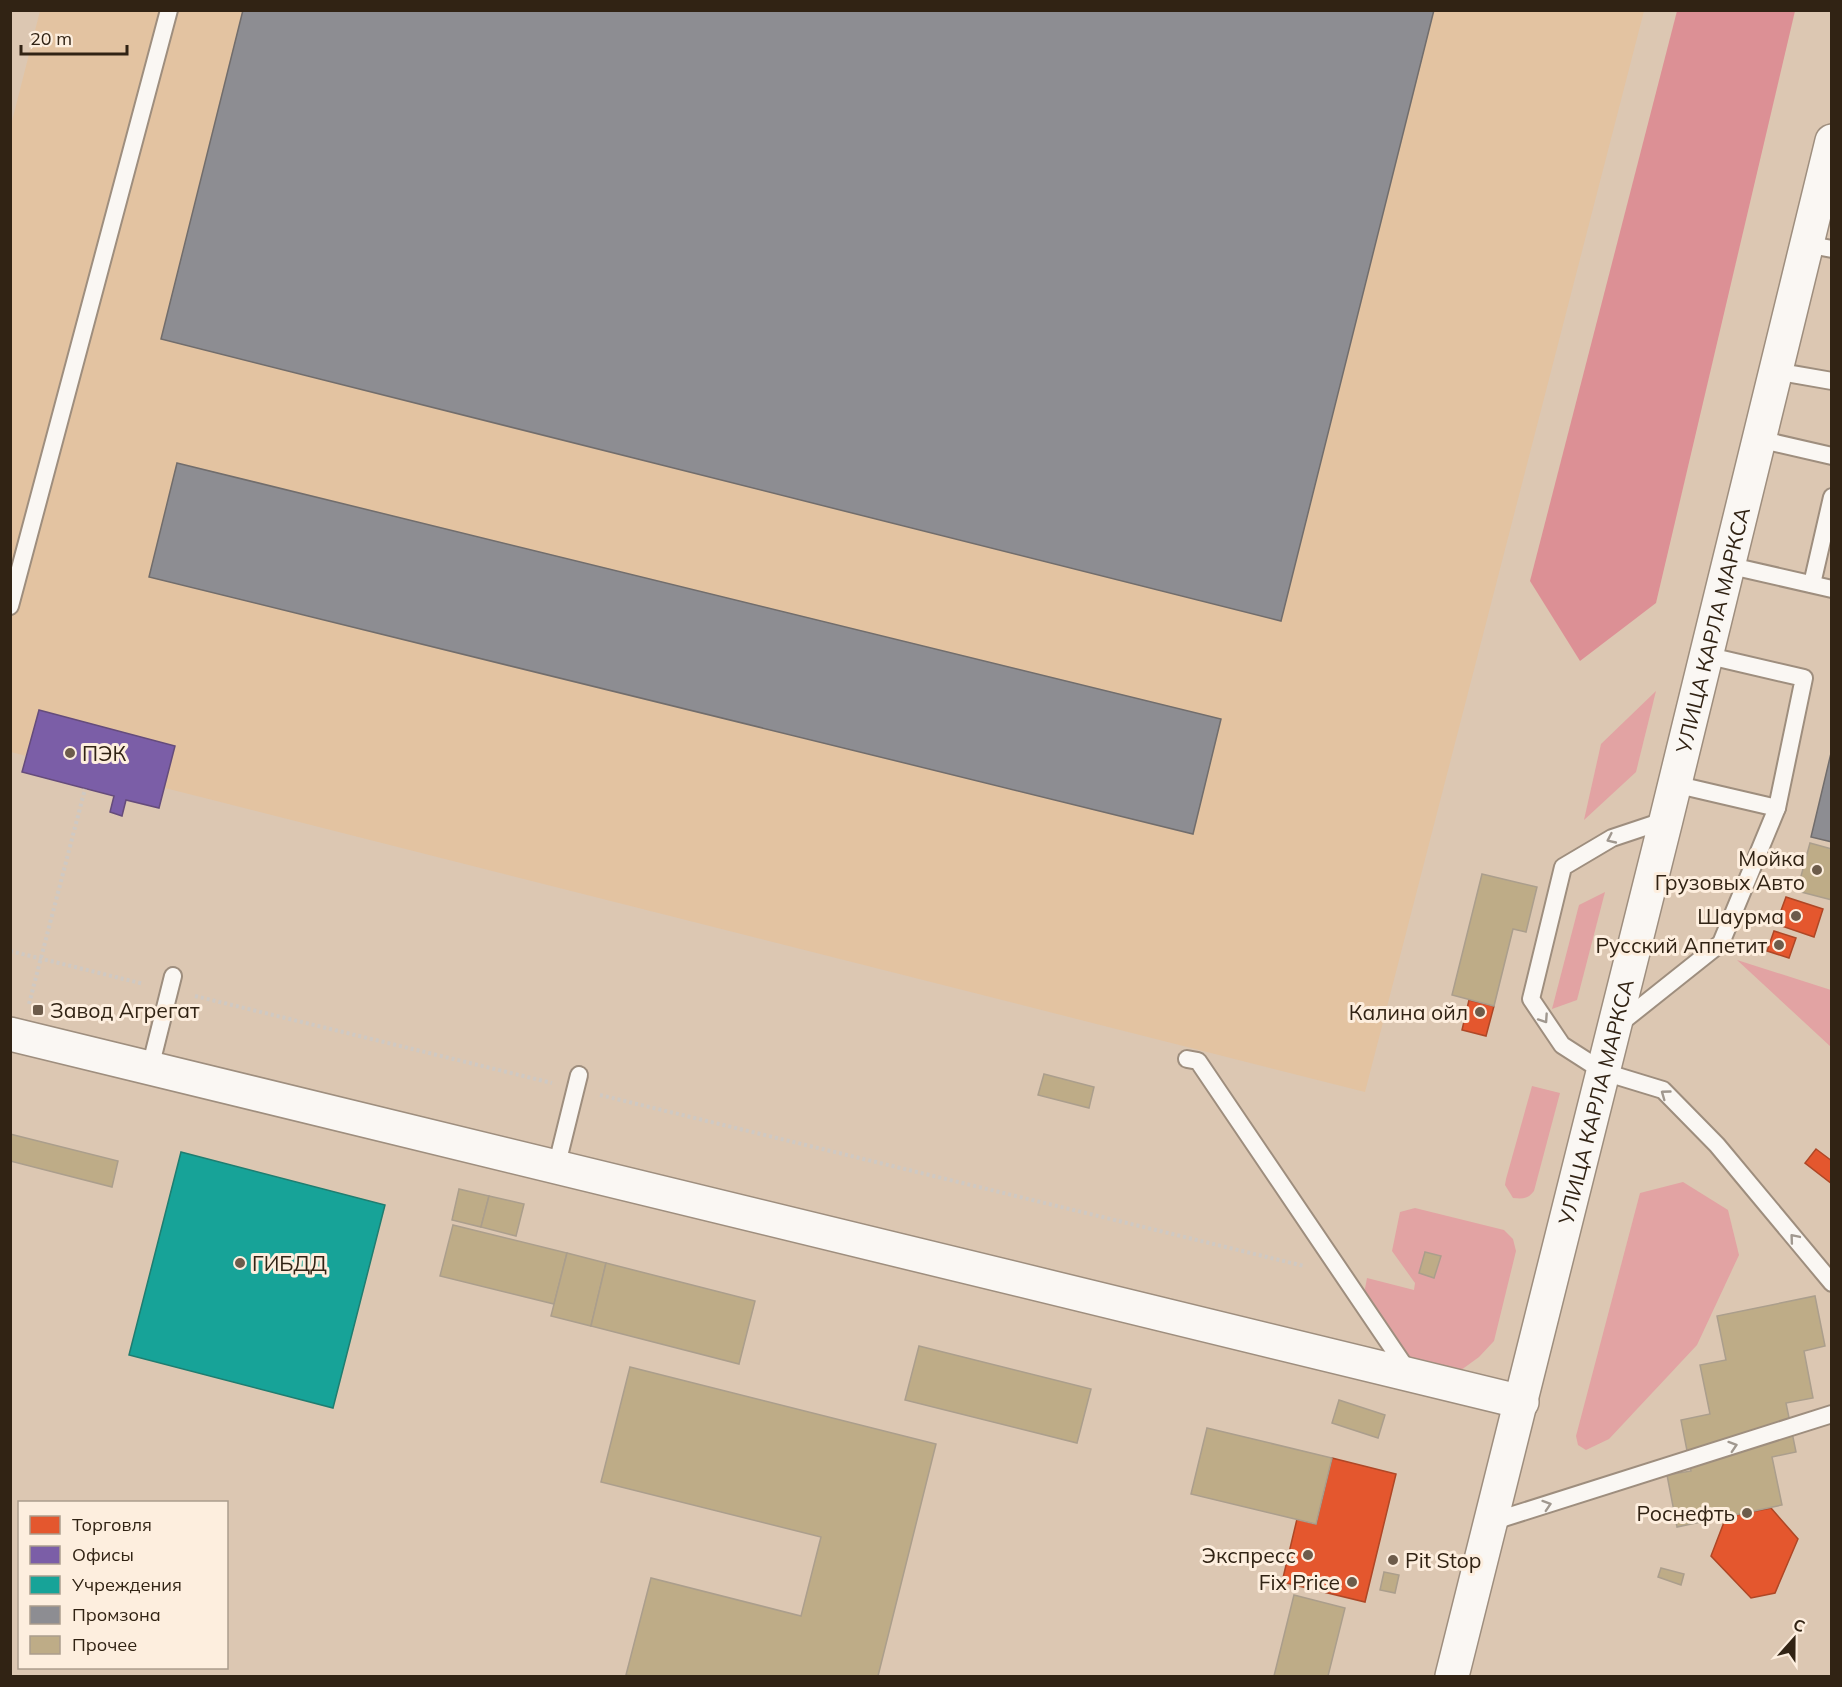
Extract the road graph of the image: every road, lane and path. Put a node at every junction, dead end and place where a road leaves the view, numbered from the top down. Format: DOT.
graph roads {
  1 [pos="169,10"];
  2 [pos="1832,141"];
  3 [pos="1826,190"];
  4 [pos="1819,246"];
  5 [pos="1775,371"];
  6 [pos="1832,381"];
  7 [pos="1758,439"];
  8 [pos="1832,456"];
  9 [pos="1832,497"];
  10 [pos="1727,565"];
  11 [pos="1812,584"];
  12 [pos="1832,589"];
  13 [pos="10,606"];
  14 [pos="1705,655"];
  15 [pos="1674,784"];
  16 [pos="85,789"];
  17 [pos="1777,808"];
  18 [pos="1666,820"];
  19 [pos="10,951"];
  20 [pos="40,958"];
  21 [pos="171,983"];
  22 [pos="1615,1028"];
  23 [pos="15,1035"];
  24 [pos="1187,1059"];
  25 [pos="150,1068"];
  26 [pos="1604,1072"];
  27 [pos="577,1082"];
  28 [pos="556,1168"];
  29 [pos="1342,1275"];
  30 [pos="1832,1283"];
  31 [pos="1410,1374"];
  32 [pos="1522,1402"];
  33 [pos="1832,1414"];
  34 [pos="1491,1522"];
  35 [pos="1452,1677"];
  1 -- 13 [label="lane"];
  2 -- 3 [label="main road, УЛИЦА КАРЛА МАРКСА"];
  3 -- 4 [label="main road, УЛИЦА КАРЛА МАРКСА"];
  4 -- 5 [label="main road, УЛИЦА КАРЛА МАРКСА"];
  5 -- 6 [label="lane"];
  5 -- 7 [label="main road, УЛИЦА КАРЛА МАРКСА"];
  7 -- 8 [label="lane"];
  7 -- 10 [label="main road, УЛИЦА КАРЛА МАРКСА"];
  9 -- 11 [label="lane"];
  10 -- 11 [label="lane"];
  10 -- 14 [label="main road, УЛИЦА КАРЛА МАРКСА"];
  11 -- 12 [label="lane"];
  14 -- 15 [label="main road, УЛИЦА КАРЛА МАРКСА"];
  14 -- 17 [label="lane"];
  15 -- 17 [label="lane"];
  15 -- 18 [label="main road, УЛИЦА КАРЛА МАРКСА"];
  16 -- 20 [label="path"];
  17 -- 22 [label="lane"];
  18 -- 22 [label="main road, УЛИЦА КАРЛА МАРКСА"];
  18 -- 26 [label="lane, one-way"];
  19 -- 20 [label="path"];
  20 -- 21 [label="path"];
  20 -- 23 [label="path"];
  21 -- 25 [label="lane"];
  21 -- 27 [label="path"];
  22 -- 26 [label="main road, УЛИЦА КАРЛА МАРКСА"];
  23 -- 25 [label="main road"];
  24 -- 29 [label="lane"];
  25 -- 28 [label="main road"];
  30 -- 26 [label="lane, one-way"];
  26 -- 32 [label="main road, УЛИЦА КАРЛА МАРКСА"];
  27 -- 28 [label="lane"];
  27 -- 29 [label="path"];
  28 -- 31 [label="main road"];
  29 -- 31 [label="lane"];
  31 -- 32 [label="main road"];
  32 -- 34 [label="main road, УЛИЦА КАРЛА МАРКСА"];
  34 -- 33 [label="lane, one-way"];
  34 -- 35 [label="main road, УЛИЦА КАРЛА МАРКСА"];
}
